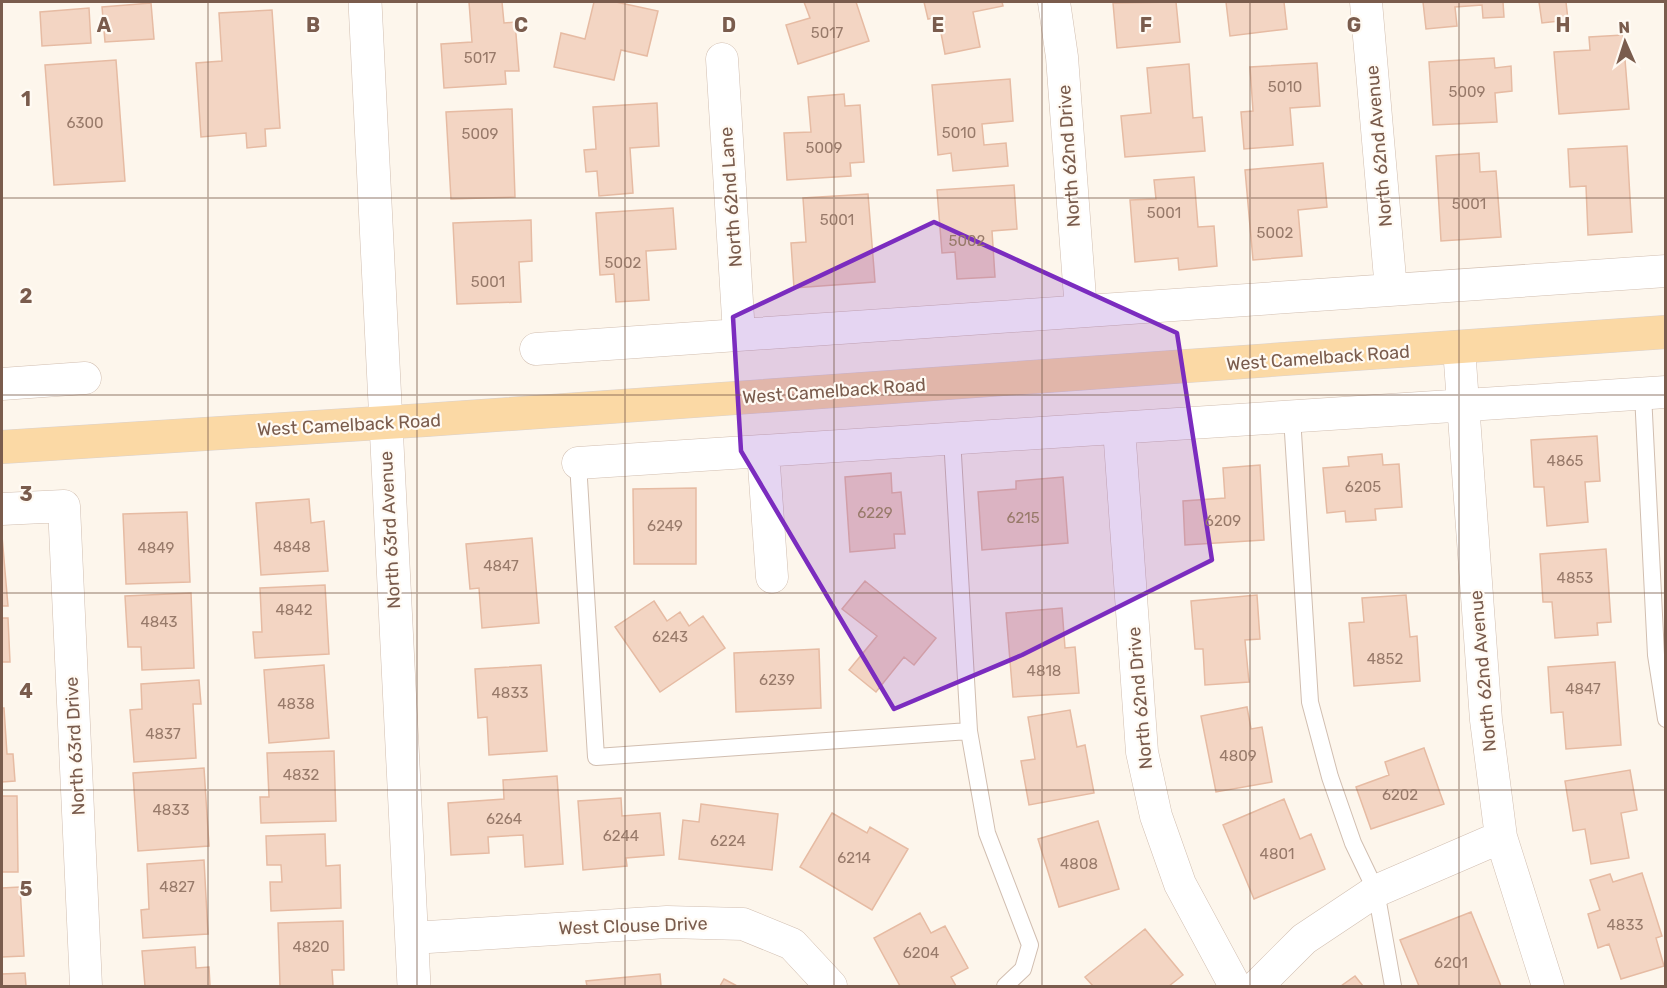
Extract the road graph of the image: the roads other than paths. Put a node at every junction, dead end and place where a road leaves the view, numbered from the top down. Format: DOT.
graph roads {
  1 [pos="365,2"];
  2 [pos="1054,2"];
  3 [pos="1366,2"];
  4 [pos="722,59"];
  5 [pos="1665,271"];
  6 [pos="1391,290"];
  7 [pos="1081,311"];
  8 [pos="1665,332"];
  9 [pos="739,334"];
  10 [pos="1459,348"];
  11 [pos="536,349"];
  12 [pos="85,378"];
  13 [pos="2,384"];
  14 [pos="1654,393"];
  15 [pos="1462,405"];
  16 [pos="1292,417"];
  17 [pos="385,422"];
  18 [pos="1119,428"];
  19 [pos="952,438"];
  20 [pos="2,447"];
  21 [pos="763,451"];
  22 [pos="578,463"];
  23 [pos="2,509"];
  24 [pos="772,577"];
  25 [pos="1665,719"];
  26 [pos="969,731"];
  27 [pos="1501,837"];
  28 [pos="1376,891"];
  29 [pos="412,938"];
  30 [pos="86,987"];
  31 [pos="414,987"];
  32 [pos="831,987"];
  33 [pos="1005,987"];
  34 [pos="1235,987"];
  35 [pos="1257,987"];
  36 [pos="1393,987"];
  37 [pos="1548,987"];
  1 -- 17 [label="street, North 63rd Avenue"];
  2 -- 7 [label="street, North 62nd Drive"];
  3 -- 6 [label="street, North 62nd Avenue"];
  4 -- 9 [label="street, North 62nd Lane"];
  5 -- 6 [label="street"];
  6 -- 7 [label="street"];
  7 -- 9 [label="street"];
  8 -- 10 [label="main road, West Camelback Road"];
  9 -- 11 [label="street"];
  10 -- 15 [label="street, North 62nd Avenue"];
  10 -- 17 [label="main road, West Camelback Road"];
  12 -- 13 [label="street"];
  14 -- 15 [label="street"];
  14 -- 25 [label="lane"];
  15 -- 16 [label="street"];
  15 -- 27 [label="street, North 62nd Avenue"];
  16 -- 18 [label="street"];
  16 -- 28 [label="lane"];
  17 -- 20 [label="main road, West Camelback Road"];
  17 -- 29 [label="street, North 63rd Avenue"];
  18 -- 19 [label="street"];
  18 -- 34 [label="street, North 62nd Drive"];
  19 -- 21 [label="street"];
  19 -- 26 [label="lane"];
  21 -- 22 [label="street"];
  21 -- 24 [label="street"];
  22 -- 26 [label="lane"];
  23 -- 30 [label="street, North 63rd Drive"];
  26 -- 33 [label="lane"];
  27 -- 28 [label="street"];
  27 -- 37 [label="street, North 62nd Avenue"];
  28 -- 35 [label="street"];
  28 -- 36 [label="lane"];
  29 -- 31 [label="street, North 63rd Avenue"];
  29 -- 32 [label="street, West Clouse Drive"];
}
